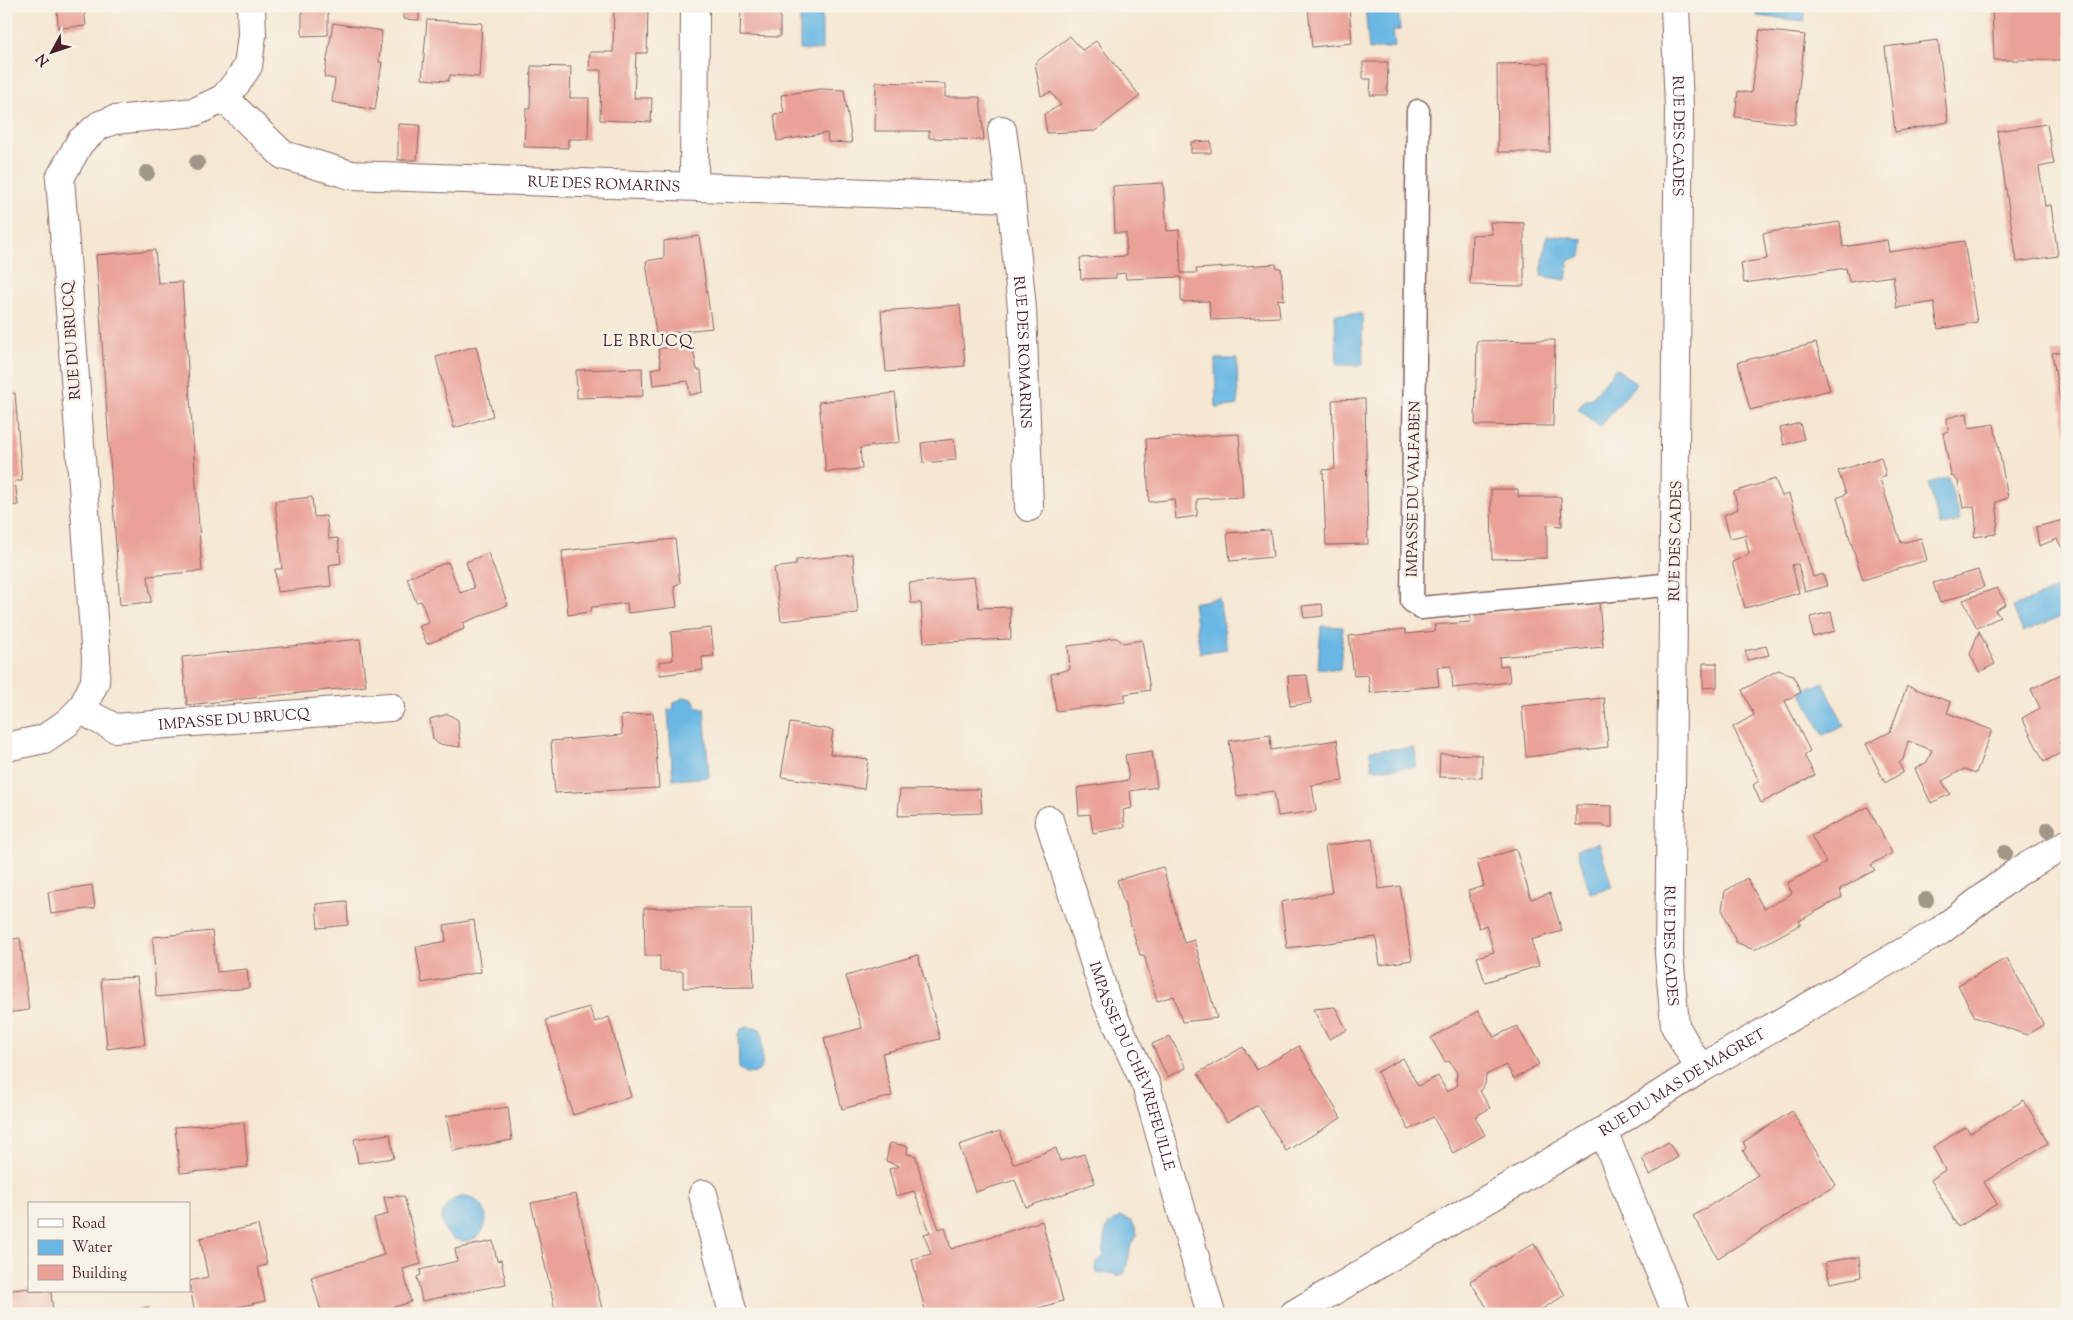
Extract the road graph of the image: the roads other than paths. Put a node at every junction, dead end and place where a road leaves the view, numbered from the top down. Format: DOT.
graph roads {
  1 [pos="251,6"];
  2 [pos="695,6"];
  3 [pos="1675,6"];
  4 [pos="224,98"];
  5 [pos="1418,111"];
  6 [pos="1002,130"];
  7 [pos="694,186"];
  8 [pos="1011,198"];
  9 [pos="1029,507"];
  10 [pos="1675,584"];
  11 [pos="390,707"];
  12 [pos="82,708"];
  13 [pos="6,747"];
  14 [pos="1049,820"];
  15 [pos="2067,844"];
  16 [pos="1700,1069"];
  17 [pos="1603,1131"];
  18 [pos="703,1194"];
  19 [pos="733,1314"];
  20 [pos="1211,1314"];
  21 [pos="1294,1314"];
  22 [pos="1677,1314"];
  1 -- 4 [label="street, RUE DU BRUCQ"];
  2 -- 7 [label="street"];
  3 -- 10 [label="street, RUE DES CADES"];
  4 -- 7 [label="street, RUE DES ROMARINS"];
  4 -- 12 [label="street, RUE DU BRUCQ"];
  5 -- 10 [label="lane, IMPASSE DU VALFABEN"];
  6 -- 8 [label="street, RUE DES ROMARINS"];
  7 -- 8 [label="street, RUE DES ROMARINS"];
  8 -- 9 [label="street, RUE DES ROMARINS"];
  10 -- 16 [label="street, RUE DES CADES"];
  11 -- 12 [label="street, IMPASSE DU BRUCQ"];
  12 -- 13 [label="street, RUE DU BRUCQ"];
  14 -- 20 [label="street, IMPASSE DU CHÈVREFEUILLE"];
  15 -- 16 [label="street, RUE DU MAS DE MAGRET"];
  16 -- 17 [label="street, RUE DU MAS DE MAGRET"];
  17 -- 21 [label="street, RUE DU MAS DE MAGRET"];
  17 -- 22 [label="street"];
  18 -- 19 [label="street"];
}
